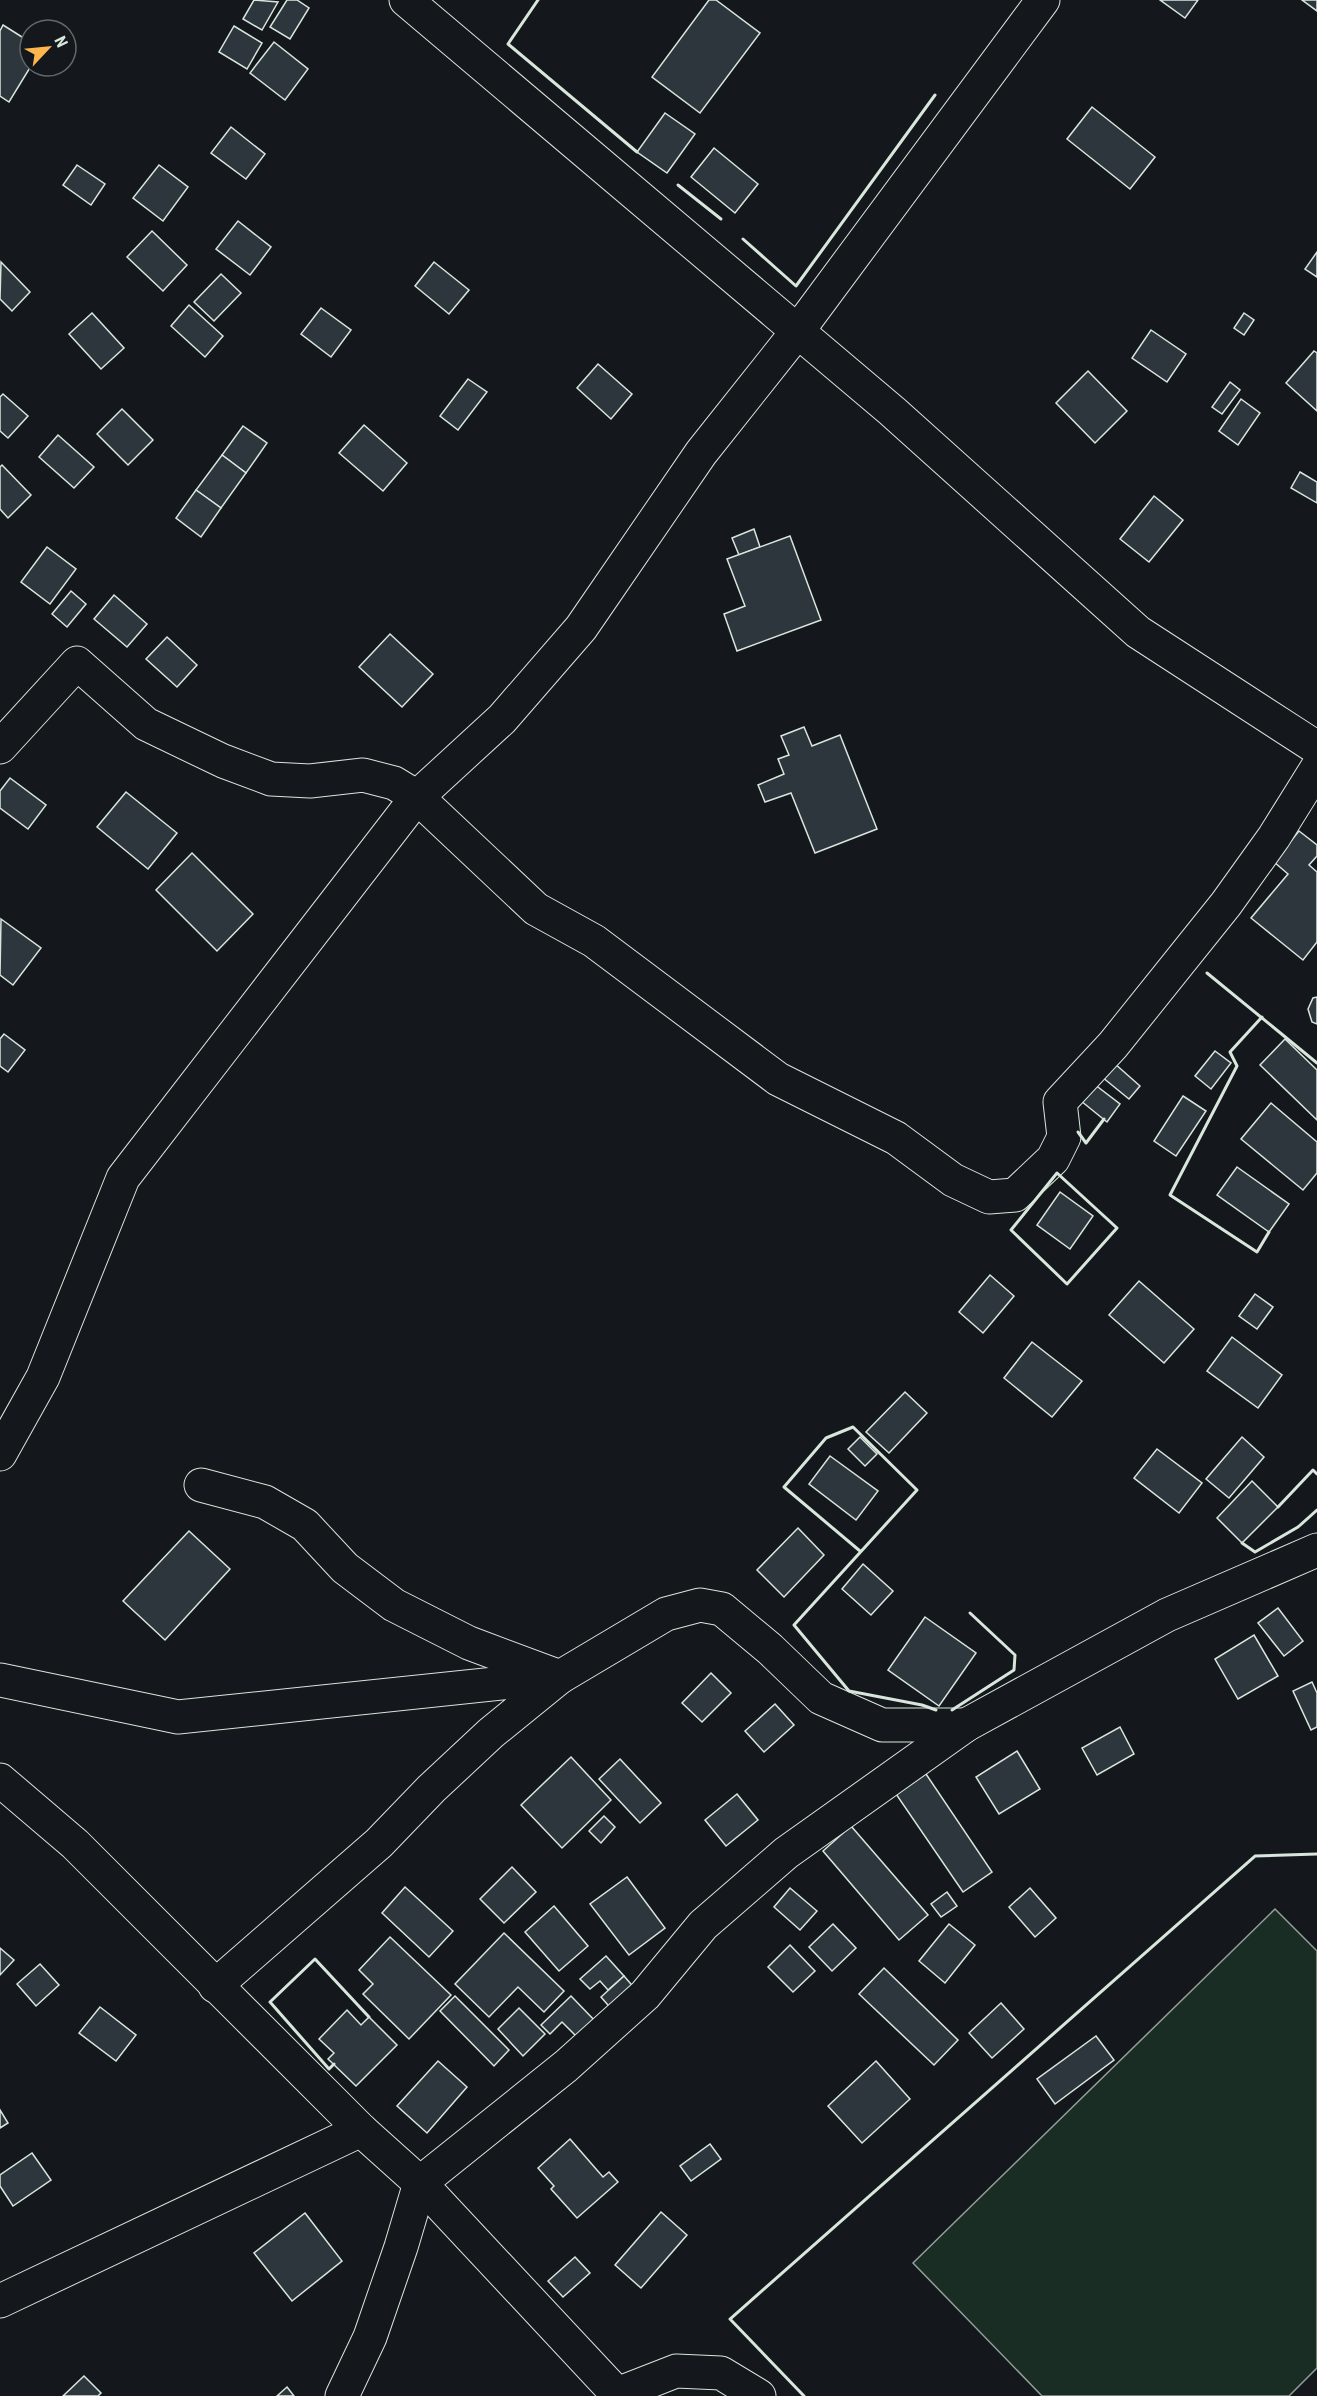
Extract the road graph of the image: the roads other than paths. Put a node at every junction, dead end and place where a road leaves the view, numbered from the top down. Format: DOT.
graph roads {
  1 [pos="406,0"];
  2 [pos="1043,0"];
  3 [pos="797,332"];
  4 [pos="0,747"];
  5 [pos="1317,748"];
  6 [pos="1317,768"];
  7 [pos="417,797"];
  8 [pos="0,1454"];
  9 [pos="201,1485"];
  10 [pos="1317,1550"];
  11 [pos="560,1677"];
  12 [pos="0,1680"];
  13 [pos="966,1725"];
  14 [pos="0,1779"];
  15 [pos="215,1986"];
  16 [pos="361,2130"];
  17 [pos="420,2183"];
  18 [pos="0,2301"];
  19 [pos="618,2395"];
  20 [pos="342,2396"];
  21 [pos="759,2396"];
  1 -- 3 [label="street"];
  2 -- 3 [label="street"];
  3 -- 5 [label="street"];
  3 -- 7 [label="street"];
  4 -- 7 [label="street"];
  6 -- 7 [label="street"];
  7 -- 8 [label="street"];
  9 -- 11 [label="street"];
  10 -- 13 [label="street"];
  11 -- 12 [label="street"];
  11 -- 13 [label="street"];
  11 -- 15 [label="street"];
  13 -- 17 [label="street"];
  14 -- 15 [label="street"];
  15 -- 16 [label="street"];
  16 -- 17 [label="street"];
  16 -- 18 [label="street"];
  17 -- 19 [label="street"];
  17 -- 20 [label="street"];
  19 -- 21 [label="street"];
}
